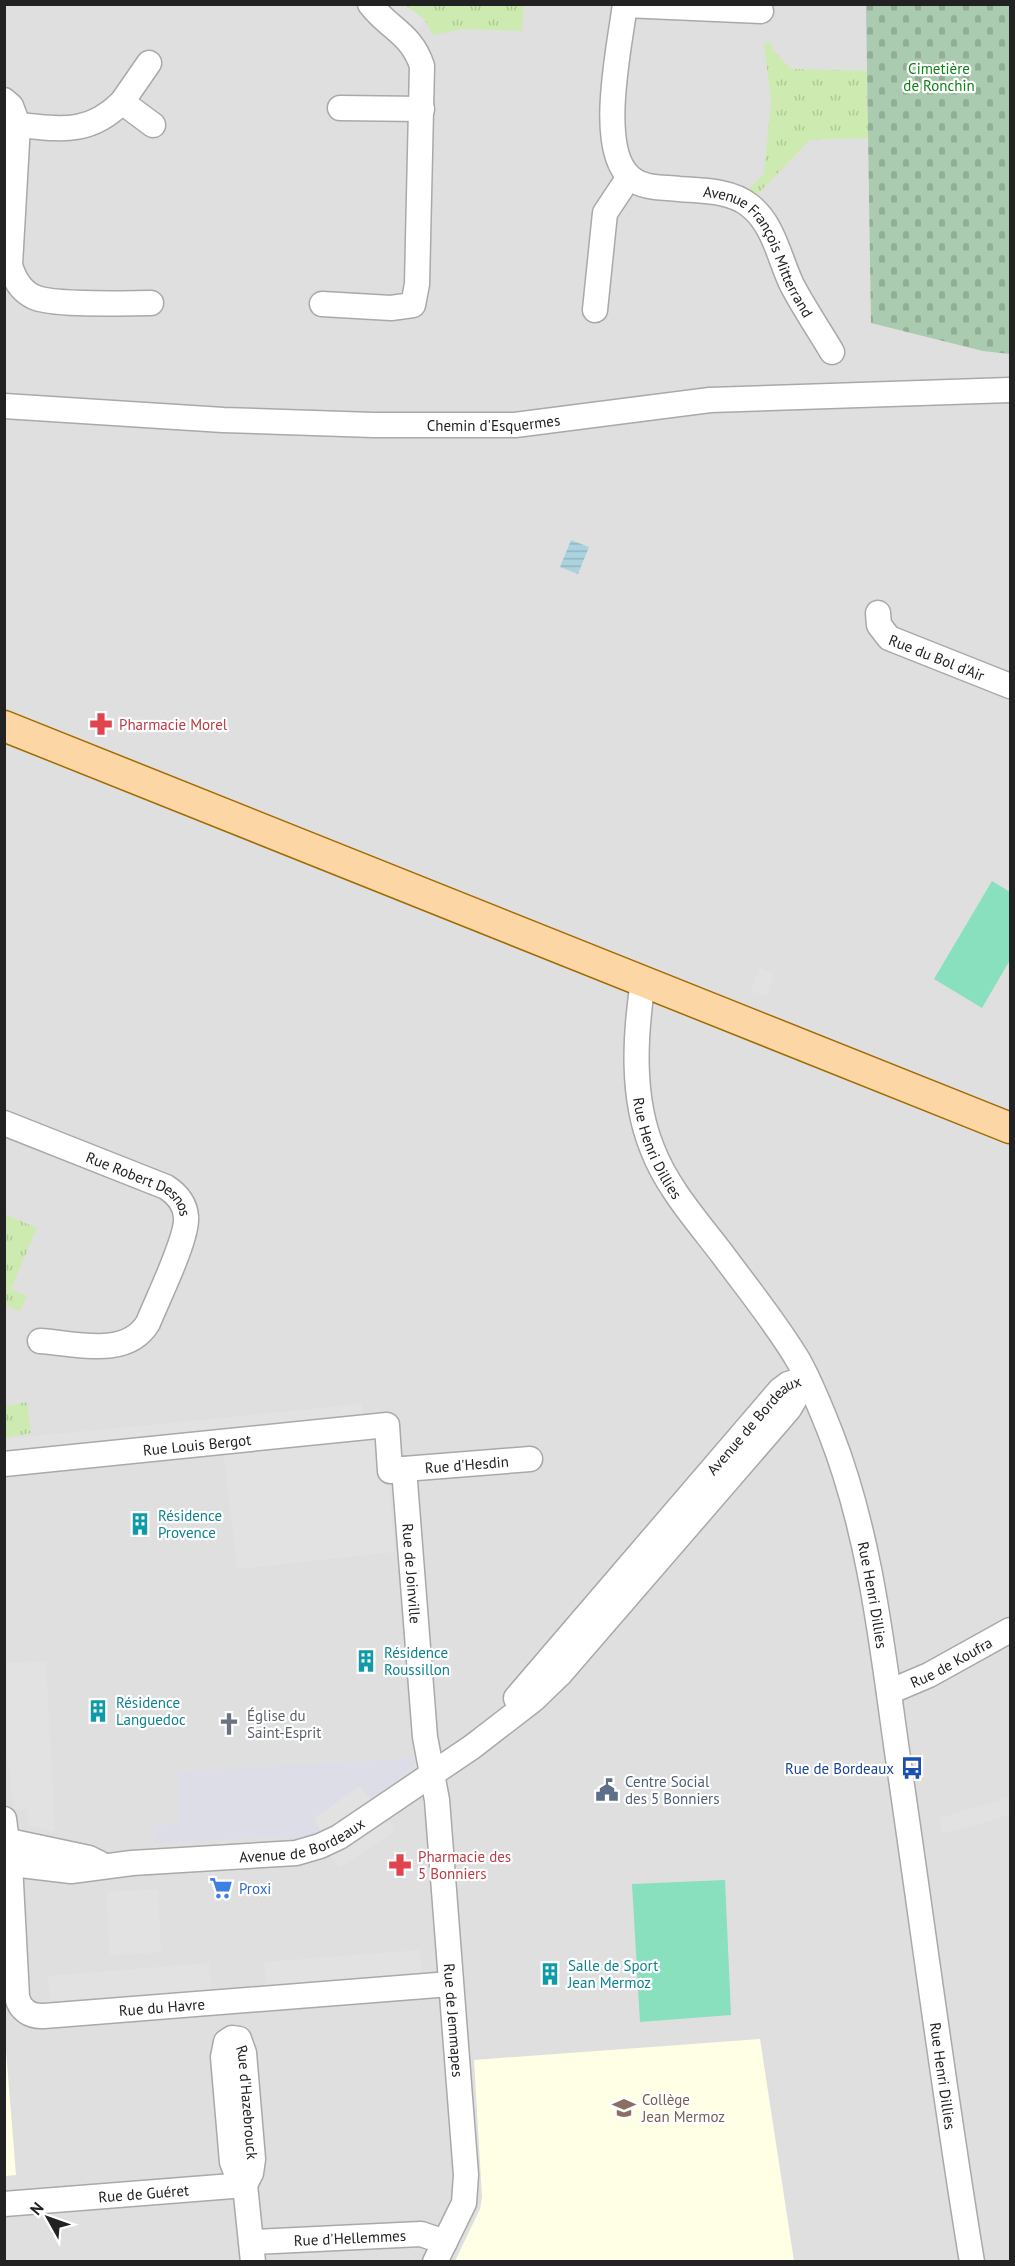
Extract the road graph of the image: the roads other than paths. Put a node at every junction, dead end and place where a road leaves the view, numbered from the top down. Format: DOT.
graph roads {
  1 [pos="370,4"];
  2 [pos="625,5"];
  3 [pos="761,11"];
  4 [pos="149,63"];
  5 [pos="4,100"];
  6 [pos="122,102"];
  7 [pos="340,108"];
  8 [pos="422,109"];
  9 [pos="153,124"];
  10 [pos="18,125"];
  11 [pos="629,177"];
  12 [pos="151,303"];
  13 [pos="322,304"];
  14 [pos="596,310"];
  15 [pos="832,352"];
  16 [pos="1011,390"];
  17 [pos="4,406"];
  18 [pos="878,613"];
  19 [pos="1011,686"];
  20 [pos="4,726"];
  21 [pos="643,981"];
  22 [pos="4,1123"];
  23 [pos="1011,1128"];
  24 [pos="40,1341"];
  25 [pos="807,1378"];
  26 [pos="530,1459"];
  27 [pos="4,1464"];
  28 [pos="404,1469"];
  29 [pos="1011,1630"];
  30 [pos="889,1692"];
  31 [pos="433,1774"];
  32 [pos="6,1845"];
  33 [pos="450,1984"];
  34 [pos="245,2185"];
  35 [pos="4,2204"];
  36 [pos="252,2252"];
  37 [pos="440,2252"];
  38 [pos="972,2262"];
  1 -- 8 [label="street"];
  2 -- 3 [label="street"];
  2 -- 11 [label="street"];
  4 -- 6 [label="street"];
  5 -- 10 [label="street"];
  6 -- 9 [label="street"];
  6 -- 10 [label="street"];
  7 -- 8 [label="street"];
  8 -- 13 [label="street"];
  10 -- 12 [label="street"];
  11 -- 14 [label="street"];
  11 -- 15 [label="street, Avenue François Mitterrand"];
  16 -- 17 [label="street, Chemin d'Esquermes"];
  18 -- 19 [label="street, Rue du Bol d'Air"];
  20 -- 21 [label="main road"];
  21 -- 23 [label="main road"];
  21 -- 25 [label="street, Rue Henri Dillies"];
  22 -- 24 [label="street, Rue Robert Desnos"];
  25 -- 30 [label="street, Rue Henri Dillies"];
  25 -- 31 [label="street, Avenue de Bordeaux"];
  26 -- 28 [label="street, Rue d'Hesdin"];
  27 -- 28 [label="street, Rue Louis Bergot"];
  28 -- 31 [label="street, Rue de Joinville"];
  29 -- 30 [label="street, Rue de Koufra"];
  30 -- 38 [label="street, Rue Henri Dillies"];
  31 -- 32 [label="street, Avenue de Bordeaux"];
  31 -- 33 [label="street, Rue de Jemmapes"];
  32 -- 33 [label="street, Rue du Havre"];
  33 -- 37 [label="street, Rue de Jemmapes"];
  34 -- 34 [label="street, Rue d'Hazebrouck"];
  34 -- 35 [label="street, Rue de Guéret"];
  34 -- 36 [label="street, Rue d'Hazebrouck"];
  36 -- 37 [label="street, Rue d'Hellemmes"];
}
